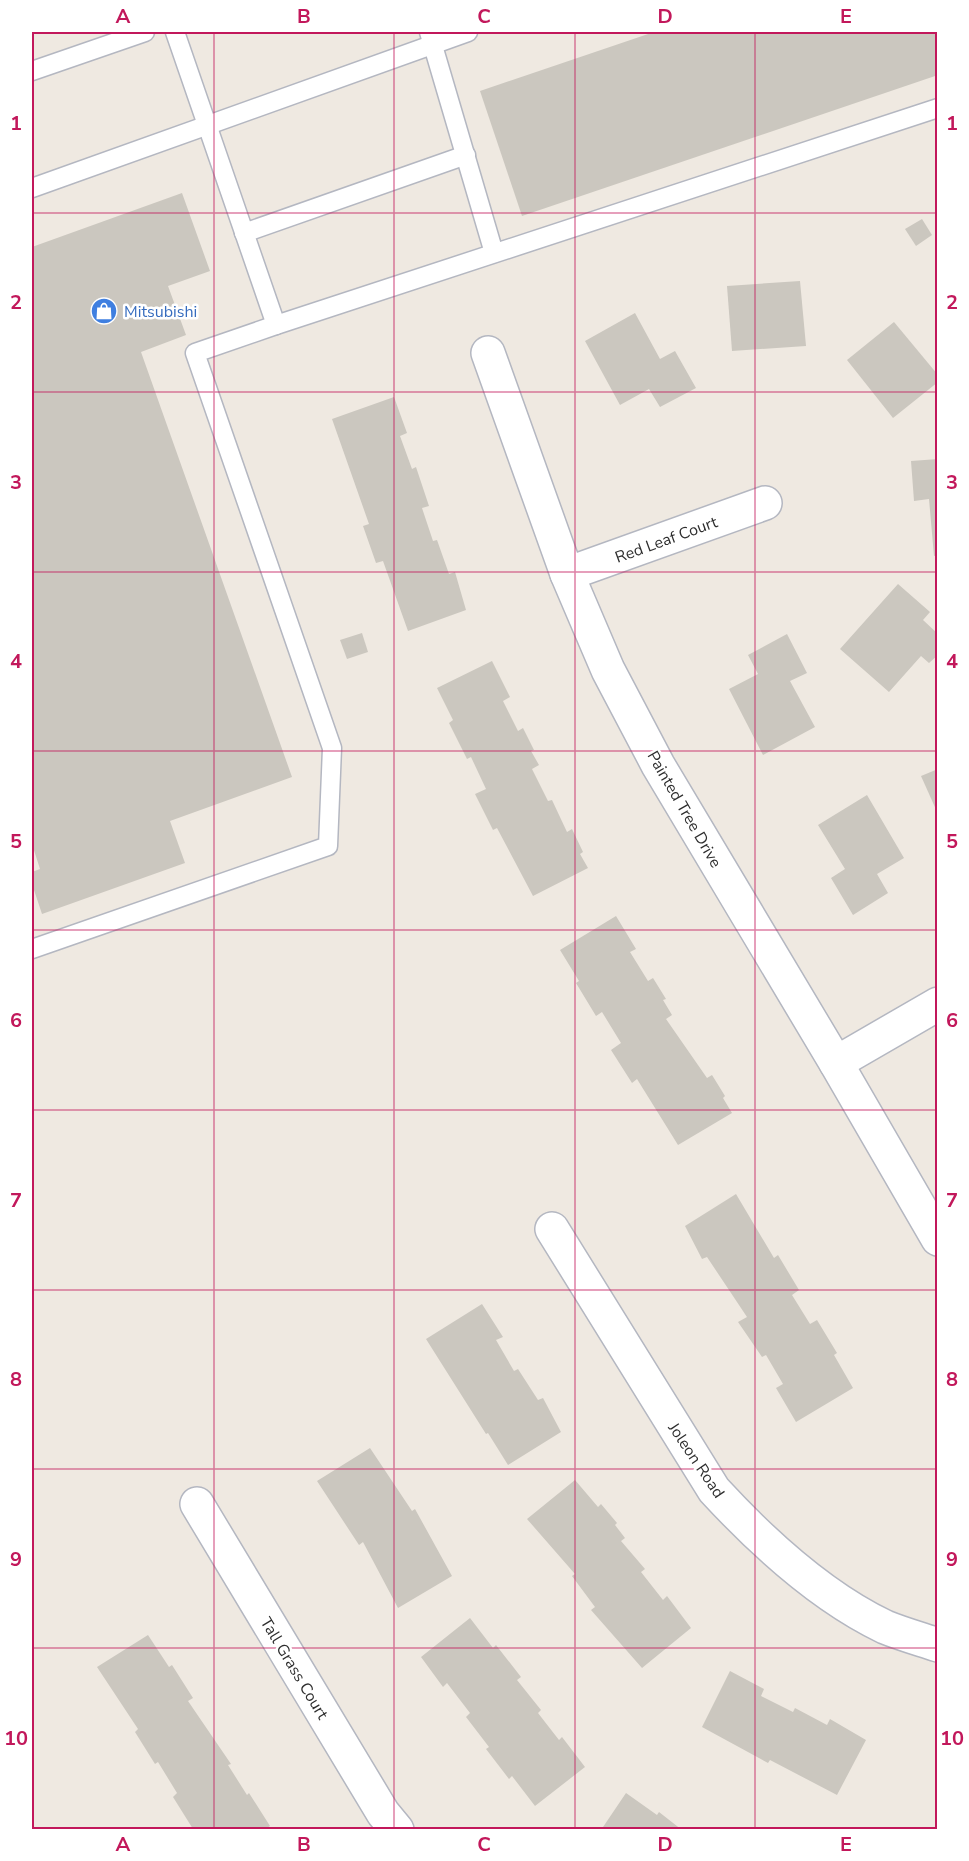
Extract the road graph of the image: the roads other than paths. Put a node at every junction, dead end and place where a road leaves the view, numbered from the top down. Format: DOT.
graph roads {
  1 [pos="145,32"];
  2 [pos="175,32"];
  3 [pos="468,32"];
  4 [pos="431,38"];
  5 [pos="32,71"];
  6 [pos="938,108"];
  7 [pos="207,126"];
  8 [pos="466,155"];
  9 [pos="32,188"];
  10 [pos="244,233"];
  11 [pos="494,253"];
  12 [pos="276,325"];
  13 [pos="488,353"];
  14 [pos="765,503"];
  15 [pos="567,574"];
  16 [pos="32,949"];
  17 [pos="938,1004"];
  18 [pos="836,1063"];
  19 [pos="552,1229"];
  20 [pos="938,1239"];
  21 [pos="197,1504"];
  22 [pos="938,1645"];
  23 [pos="397,1830"];
  1 -- 5 [label="lane"];
  2 -- 7 [label="lane"];
  3 -- 4 [label="lane"];
  4 -- 7 [label="lane"];
  4 -- 8 [label="lane"];
  6 -- 11 [label="lane"];
  7 -- 9 [label="lane"];
  7 -- 10 [label="lane"];
  8 -- 10 [label="lane"];
  8 -- 11 [label="lane"];
  10 -- 12 [label="lane"];
  11 -- 12 [label="lane"];
  12 -- 16 [label="lane"];
  13 -- 15 [label="street, Painted Tree Drive"];
  14 -- 15 [label="street, Red Leaf Court"];
  15 -- 18 [label="street, Painted Tree Drive"];
  17 -- 18 [label="street"];
  18 -- 20 [label="street, Painted Tree Drive"];
  19 -- 22 [label="street, Joleon Road"];
  21 -- 23 [label="street, Tall Grass Court"];
}
